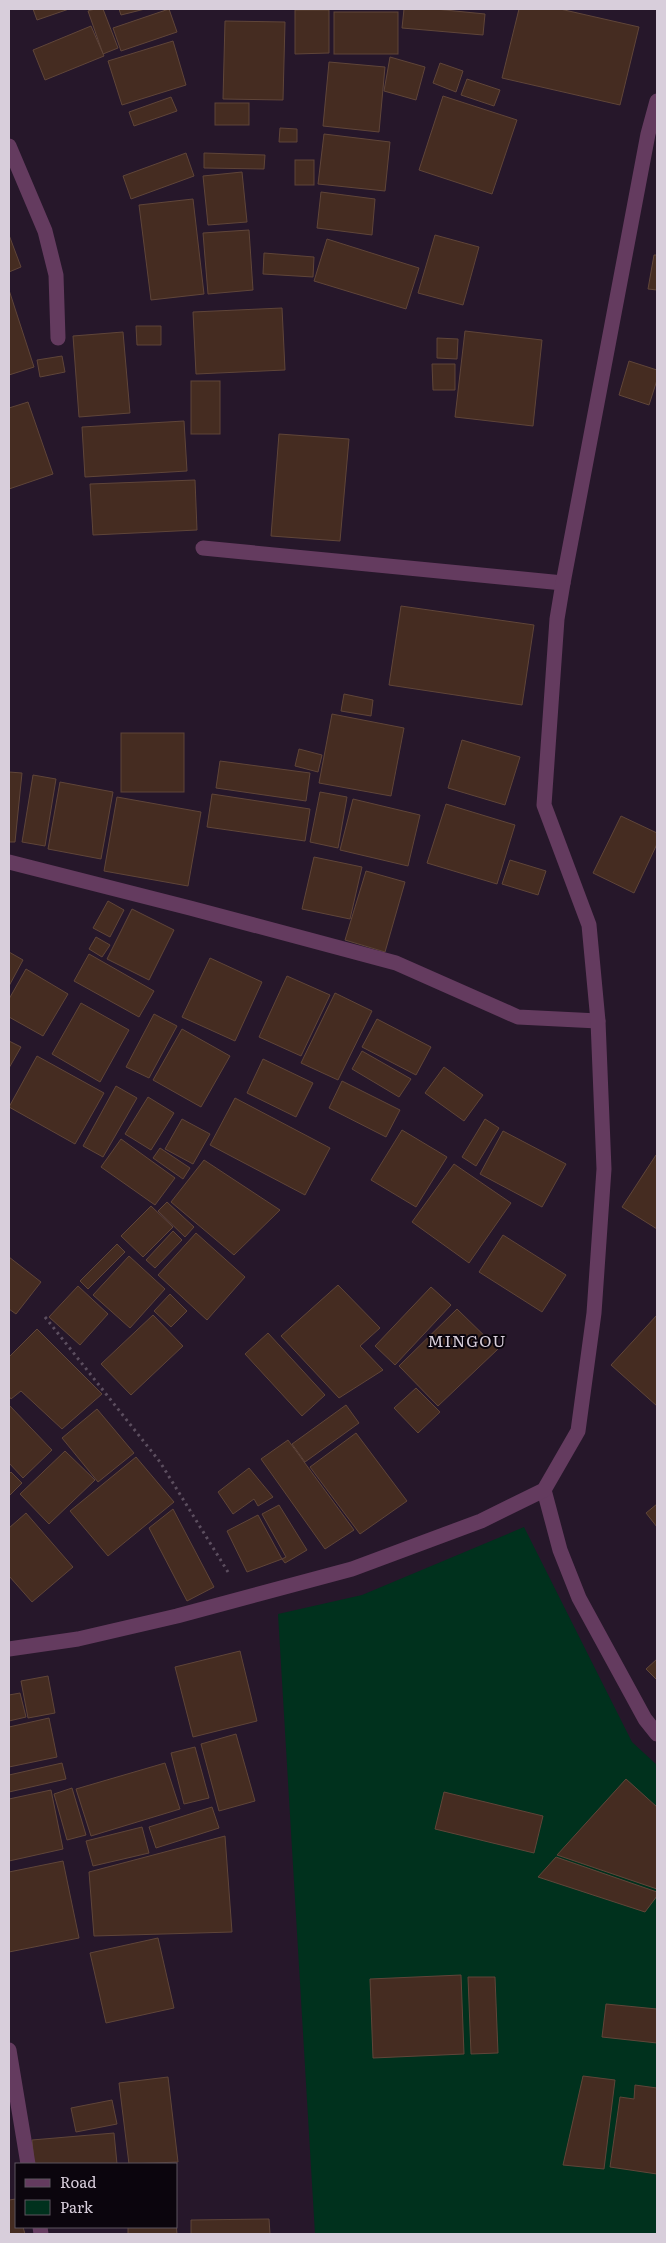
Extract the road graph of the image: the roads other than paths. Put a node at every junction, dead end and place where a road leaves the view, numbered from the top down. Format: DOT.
graph roads {
  1 [pos="657,101"];
  2 [pos="9,146"];
  3 [pos="58,338"];
  4 [pos="202,548"];
  5 [pos="563,584"];
  6 [pos="9,862"];
  7 [pos="598,1021"];
  8 [pos="544,1490"];
  9 [pos="9,1649"];
  10 [pos="657,1734"];
  11 [pos="9,2050"];
  12 [pos="28,2163"];
  1 -- 5 [label="street"];
  2 -- 3 [label="street"];
  4 -- 5 [label="street"];
  5 -- 7 [label="street"];
  6 -- 7 [label="street"];
  7 -- 8 [label="street"];
  8 -- 9 [label="street"];
  8 -- 10 [label="street"];
  11 -- 12 [label="street"];
}
